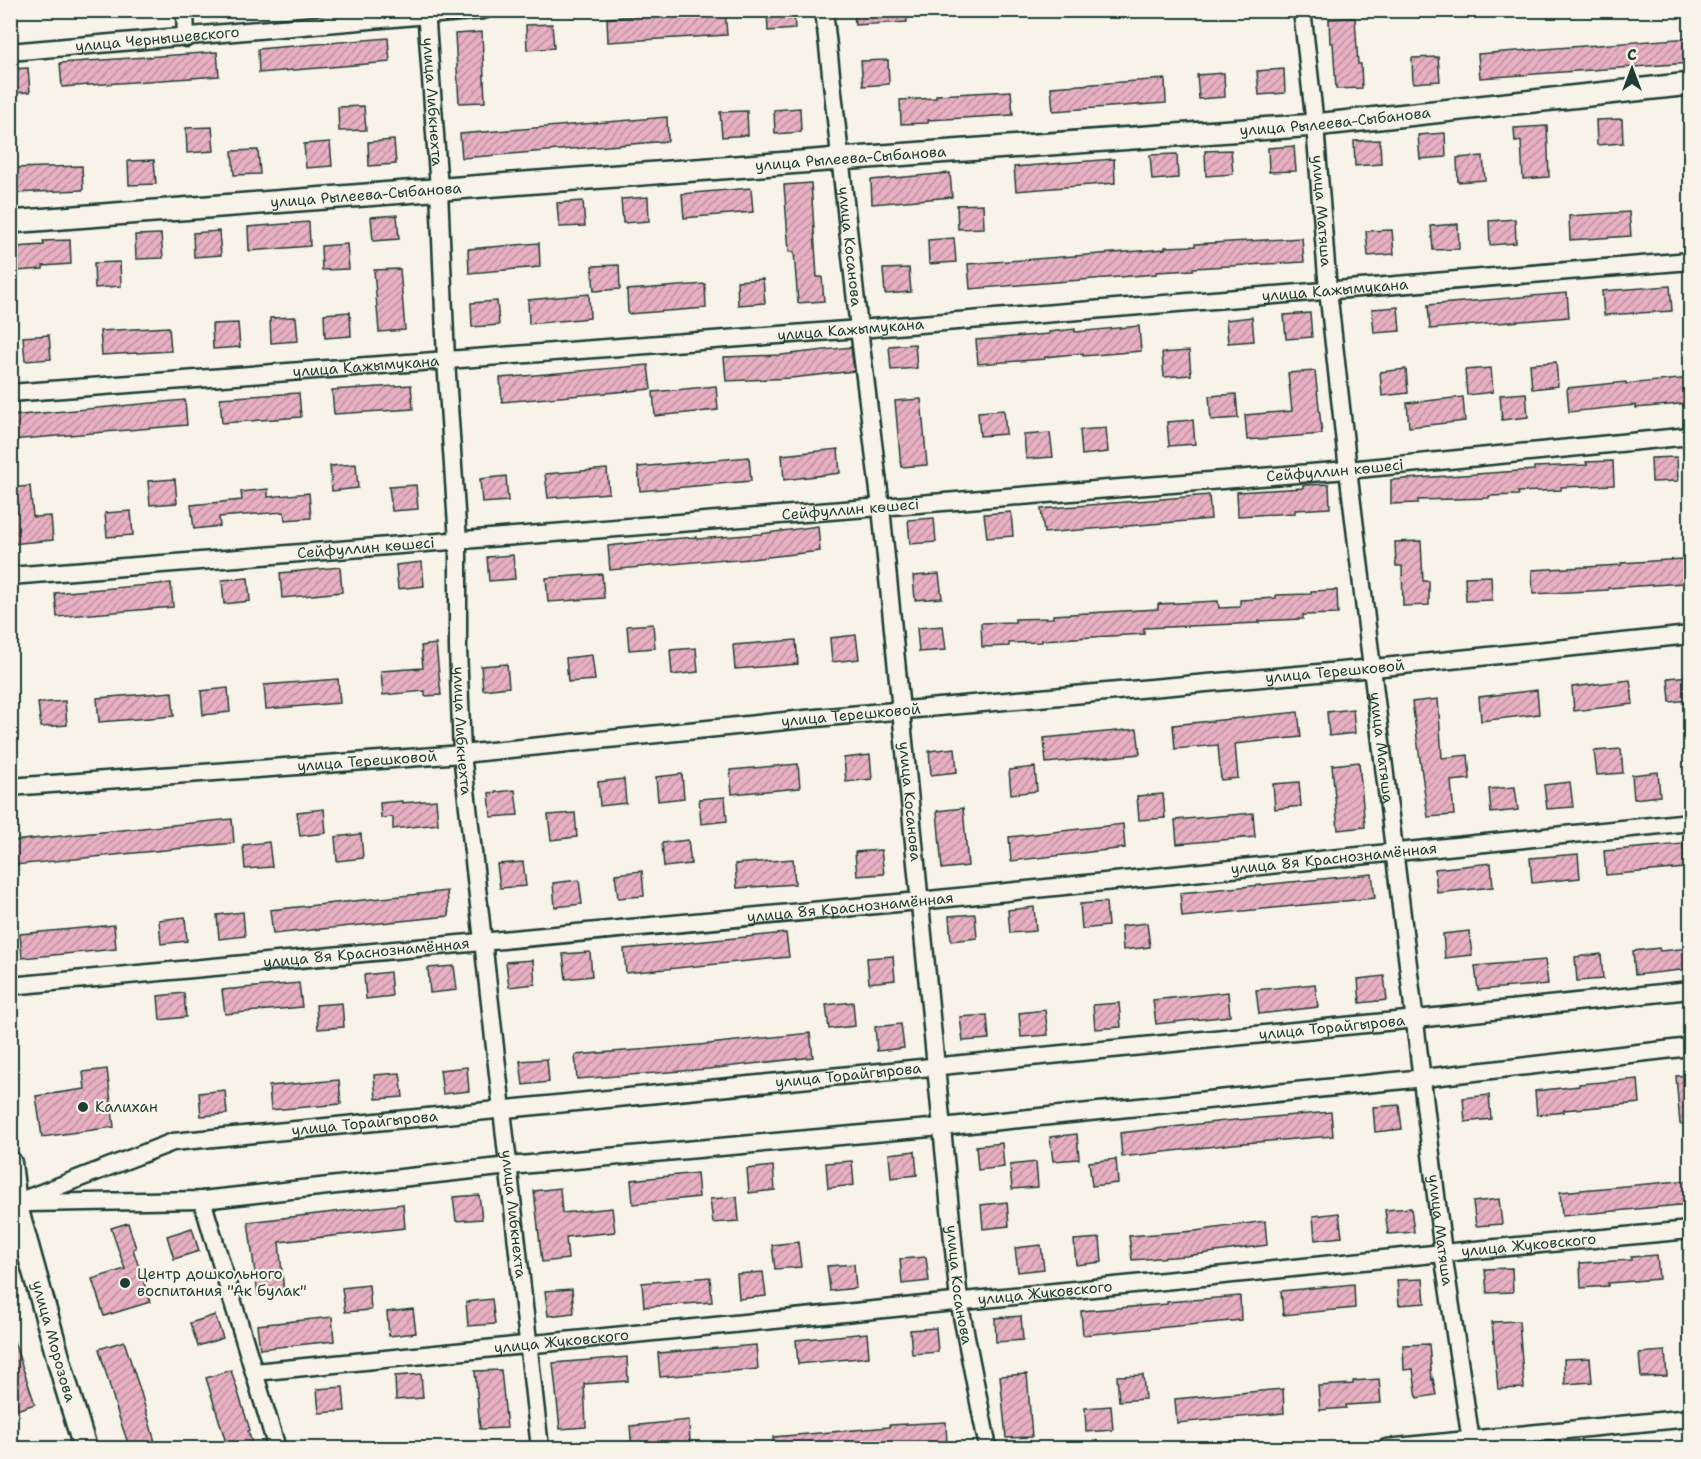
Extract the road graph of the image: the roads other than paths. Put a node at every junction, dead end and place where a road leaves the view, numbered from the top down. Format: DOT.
graph roads {
  1 [pos="185,10"];
  2 [pos="483,10"];
  3 [pos="824,10"];
  4 [pos="1302,10"];
  5 [pos="426,13"];
  6 [pos="186,38"];
  7 [pos="10,52"];
  8 [pos="1690,84"];
  9 [pos="1315,125"];
  10 [pos="840,159"];
  11 [pos="439,189"];
  12 [pos="10,222"];
  13 [pos="1690,261"];
  14 [pos="1328,290"];
  15 [pos="859,328"];
  16 [pos="446,360"];
  17 [pos="10,393"];
  18 [pos="1690,436"];
  19 [pos="1348,470"];
  20 [pos="881,507"];
  21 [pos="458,541"];
  22 [pos="10,576"];
  23 [pos="1690,635"];
  24 [pos="1374,668"];
  25 [pos="900,712"];
  26 [pos="462,754"];
  27 [pos="10,787"];
  28 [pos="1690,822"];
  29 [pos="1394,852"];
  30 [pos="919,901"];
  31 [pos="483,943"];
  32 [pos="10,986"];
  33 [pos="1690,990"];
  34 [pos="1416,1019"];
  35 [pos="1690,1047"];
  36 [pos="936,1067"];
  37 [pos="1424,1078"];
  38 [pos="502,1110"];
  39 [pos="942,1127"];
  40 [pos="10,1163"];
  41 [pos="509,1166"];
  42 [pos="202,1200"];
  43 [pos="13,1203"];
  44 [pos="1690,1230"];
  45 [pos="1443,1253"];
  46 [pos="959,1301"];
  47 [pos="530,1344"];
  48 [pos="255,1372"];
  49 [pos="1690,1418"];
  50 [pos="1471,1444"];
  51 [pos="85,1449"];
  52 [pos="277,1449"];
  53 [pos="540,1449"];
  54 [pos="988,1449"];
  55 [pos="1386,1449"];
  1 -- 6 [label="street"];
  2 -- 5 [label="street, улица Чернышевского"];
  3 -- 10 [label="street, улица Косанова"];
  4 -- 9 [label="street, улица Матяша"];
  5 -- 6 [label="street, улица Чернышевского"];
  5 -- 11 [label="street, улица Либкнехта"];
  6 -- 7 [label="street, улица Чернышевского"];
  8 -- 9 [label="street, улица Рылеева-Сыбанова"];
  9 -- 10 [label="street, улица Рылеева-Сыбанова"];
  9 -- 14 [label="street, улица Матяша"];
  10 -- 11 [label="street, улица Рылеева-Сыбанова"];
  10 -- 15 [label="street, улица Косанова"];
  11 -- 12 [label="street, улица Рылеева-Сыбанова"];
  11 -- 16 [label="street, улица Либкнехта"];
  13 -- 14 [label="street, улица Кажымукана"];
  14 -- 15 [label="street, улица Кажымукана"];
  14 -- 19 [label="street, улица Матяша"];
  15 -- 16 [label="street, улица Кажымукана"];
  15 -- 20 [label="street, улица Косанова"];
  16 -- 17 [label="street, улица Кажымукана"];
  16 -- 21 [label="street, улица Либкнехта"];
  18 -- 19 [label="street, Сейфуллин көшесі"];
  19 -- 20 [label="street, Сейфуллин көшесі"];
  19 -- 24 [label="street, улица Матяша"];
  20 -- 21 [label="street, Сейфуллин көшесі"];
  20 -- 25 [label="street, улица Косанова"];
  21 -- 22 [label="street, Сейфуллин көшесі"];
  21 -- 26 [label="street, улица Либкнехта"];
  23 -- 24 [label="street, улица Терешковой"];
  24 -- 25 [label="street, улица Терешковой"];
  24 -- 29 [label="street, улица Матяша"];
  25 -- 26 [label="street, улица Терешковой"];
  25 -- 30 [label="street, улица Косанова"];
  26 -- 27 [label="street, улица Терешковой"];
  26 -- 31 [label="street, улица Либкнехта"];
  28 -- 29 [label="street, улица 8я Краснознамённая"];
  29 -- 30 [label="street, улица 8я Краснознамённая"];
  29 -- 34 [label="street, улица Матяша"];
  30 -- 31 [label="street, улица 8я Краснознамённая"];
  30 -- 36 [label="street, улица Косанова"];
  31 -- 32 [label="street, улица 8я Краснознамённая"];
  31 -- 38 [label="street, улица Либкнехта"];
  33 -- 34 [label="street, улица Торайгырова"];
  34 -- 36 [label="street, улица Торайгырова"];
  34 -- 37 [label="street, улица Матяша"];
  35 -- 37 [label="street"];
  36 -- 38 [label="street, улица Торайгырова"];
  36 -- 39 [label="street, улица Косанова"];
  37 -- 39 [label="street"];
  37 -- 45 [label="street, улица Матяша"];
  38 -- 41 [label="street, улица Либкнехта"];
  38 -- 43 [label="street, улица Торайгырова"];
  39 -- 41 [label="street"];
  39 -- 46 [label="street, улица Косанова"];
  40 -- 43 [label="main road, улица Морозова"];
  41 -- 42 [label="street"];
  41 -- 47 [label="street, улица Либкнехта"];
  42 -- 43 [label="street"];
  42 -- 48 [label="street"];
  43 -- 51 [label="main road, улица Морозова"];
  44 -- 45 [label="street, улица Жуковского"];
  45 -- 46 [label="street, улица Жуковского"];
  45 -- 50 [label="street, улица Матяша"];
  46 -- 47 [label="street, улица Жуковского"];
  46 -- 54 [label="street, улица Косанова"];
  47 -- 48 [label="street, улица Жуковского"];
  47 -- 53 [label="street, улица Либкнехта"];
  48 -- 52 [label="street"];
  49 -- 50 [label="street"];
  50 -- 55 [label="street"];
}
